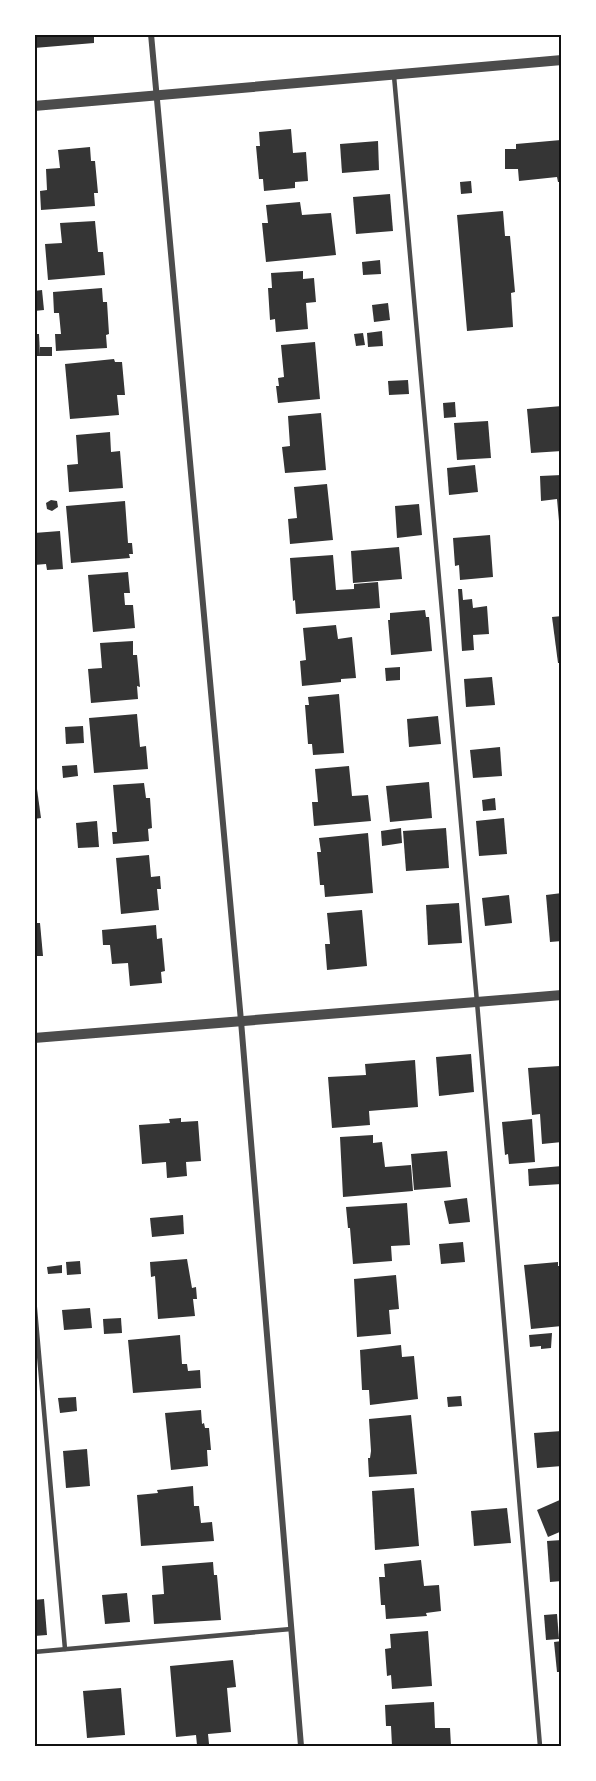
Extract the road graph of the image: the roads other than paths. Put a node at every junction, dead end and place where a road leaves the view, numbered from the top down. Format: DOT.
graph roads {
  1 [pos="151,34"];
  2 [pos="561,60"];
  3 [pos="394,74"];
  4 [pos="155,95"];
  5 [pos="34,106"];
  6 [pos="561,995"];
  7 [pos="477,1002"];
  8 [pos="241,1021"];
  9 [pos="34,1038"];
  10 [pos="34,1298"];
  11 [pos="291,1629"];
  12 [pos="65,1649"];
  13 [pos="34,1652"];
  14 [pos="301,1746"];
  15 [pos="540,1746"];
  1 -- 4 [label="street"];
  2 -- 3 [label="street"];
  3 -- 4 [label="street"];
  3 -- 7 [label="lane"];
  4 -- 5 [label="street"];
  4 -- 8 [label="street"];
  6 -- 7 [label="street"];
  7 -- 8 [label="street"];
  7 -- 15 [label="lane"];
  8 -- 9 [label="street"];
  8 -- 11 [label="street"];
  10 -- 12 [label="lane"];
  11 -- 12 [label="lane"];
  11 -- 14 [label="street"];
  12 -- 13 [label="lane"];
}
